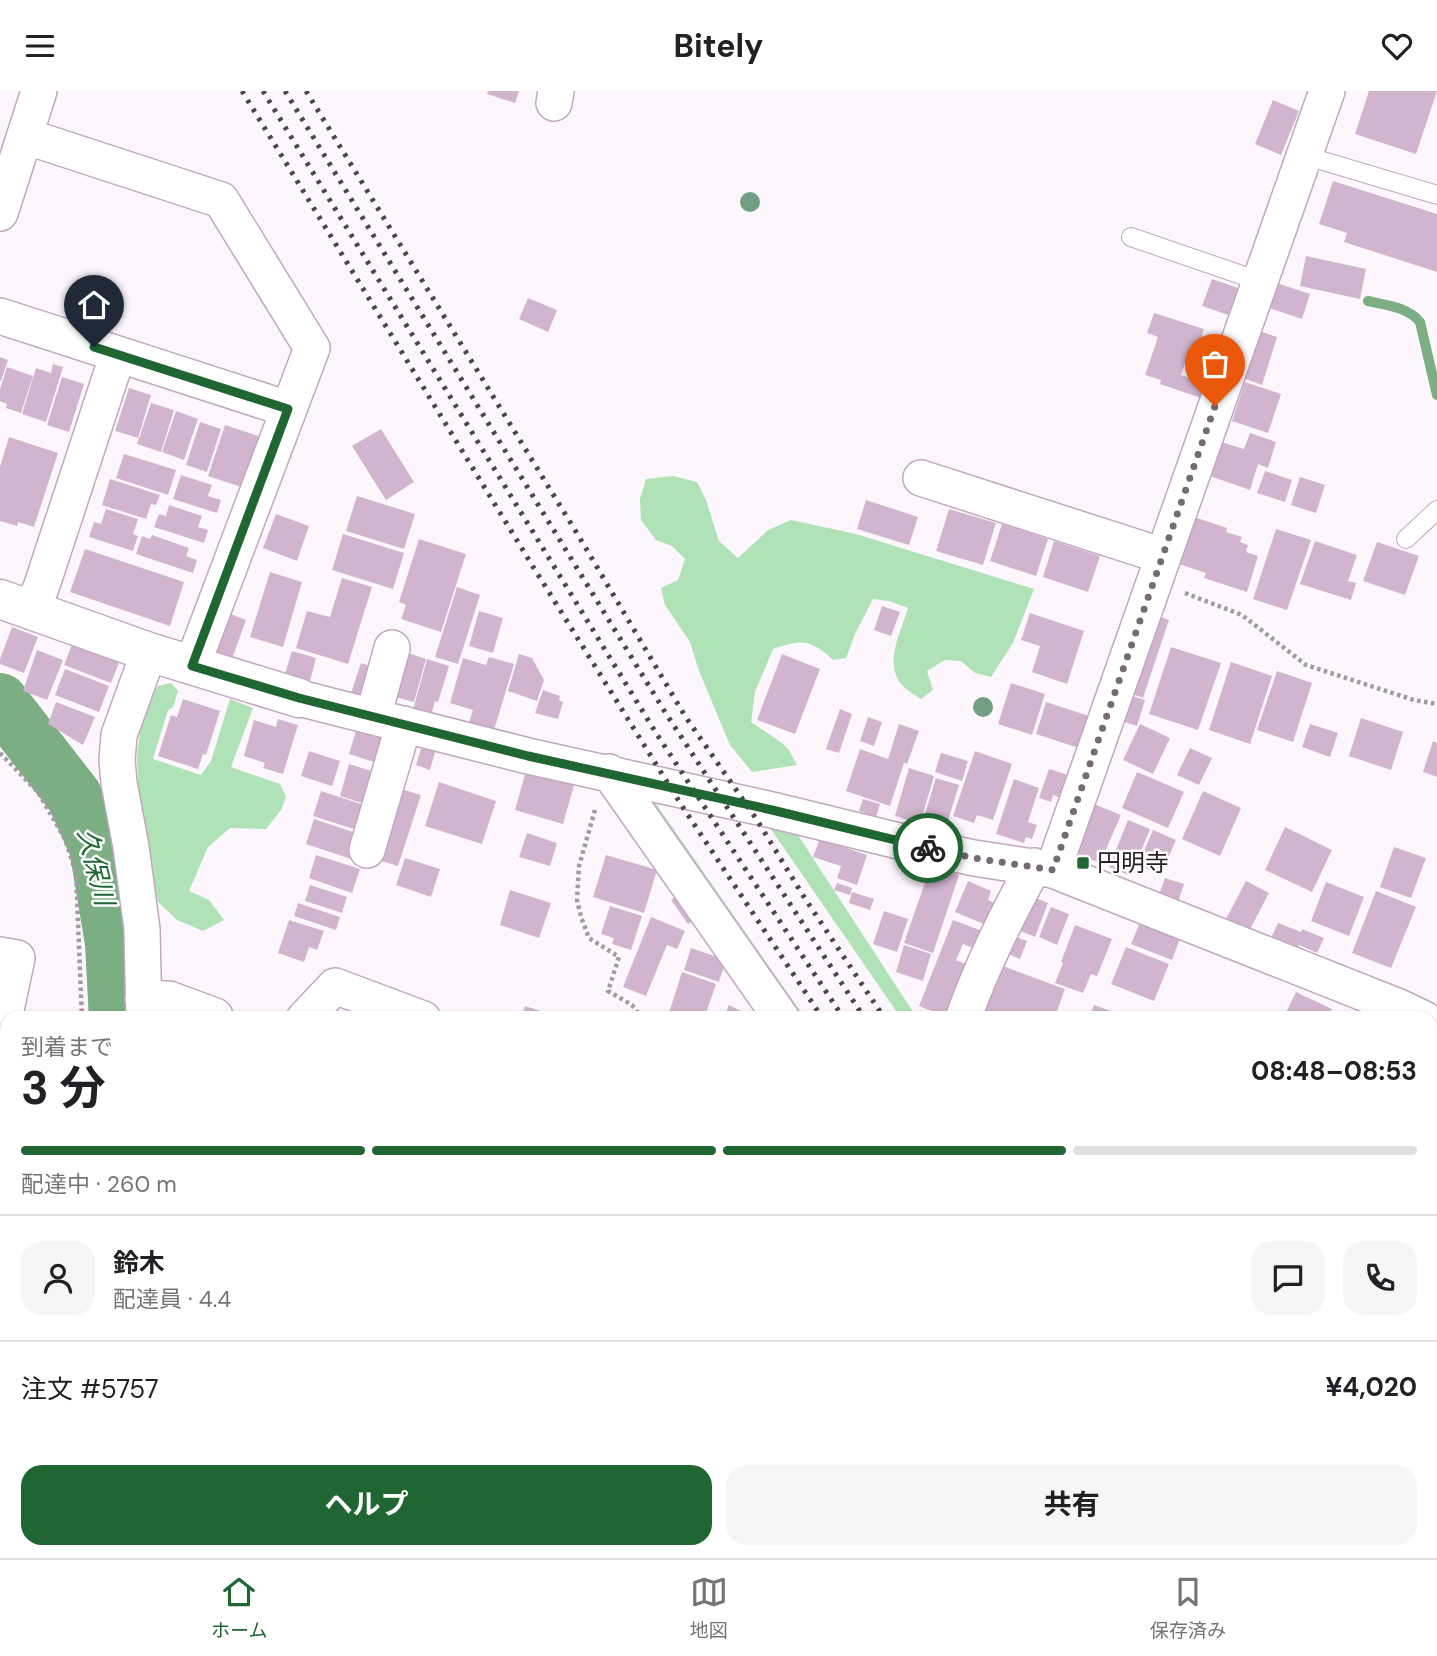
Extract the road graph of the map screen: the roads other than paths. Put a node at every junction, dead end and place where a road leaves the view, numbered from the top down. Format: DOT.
graph roads {
  1 [pos="39,91"];
  2 [pos="1327,91"];
  3 [pos="25,136"];
  4 [pos="1304,155"];
  5 [pos="1437,195"];
  6 [pos="0,213"];
  7 [pos="1131,237"];
  8 [pos="1259,281"];
  9 [pos="0,316"];
  10 [pos="118,354"];
  11 [pos="288,409"];
  12 [pos="921,478"];
  13 [pos="1437,510"];
  14 [pos="1406,539"];
  15 [pos="1158,568"];
  16 [pos="16,605"];
  17 [pos="392,648"];
  18 [pos="149,652"];
  19 [pos="192,666"];
  20 [pos="299,698"];
  21 [pos="388,720"];
  22 [pos="609,772"];
  23 [pos="368,850"];
  24 [pos="1043,868"];
  25 [pos="0,955"];
  26 [pos="144,1009"];
  27 [pos="6,1011"];
  28 [pos="201,1011"];
  29 [pos="312,1011"];
  30 [pos="402,1011"];
  31 [pos="776,1011"];
  32 [pos="967,1011"];
  33 [pos="1407,1011"];
  1 -- 3 [label="street"];
  2 -- 4 [label="street"];
  3 -- 6 [label="street"];
  3 -- 11 [label="street"];
  4 -- 5 [label="lane"];
  4 -- 8 [label="street"];
  7 -- 8 [label="lane"];
  8 -- 15 [label="street"];
  9 -- 10 [label="street"];
  10 -- 11 [label="street"];
  10 -- 16 [label="street"];
  11 -- 19 [label="street"];
  12 -- 15 [label="street"];
  13 -- 14 [label="lane"];
  15 -- 24 [label="street"];
  16 -- 18 [label="street"];
  17 -- 21 [label="street"];
  18 -- 19 [label="street"];
  18 -- 26 [label="street"];
  19 -- 20 [label="street"];
  20 -- 21 [label="street"];
  21 -- 22 [label="street"];
  21 -- 23 [label="street"];
  22 -- 24 [label="street"];
  22 -- 31 [label="street"];
  24 -- 32 [label="street"];
  24 -- 33 [label="street"];
  25 -- 27 [label="street"];
  26 -- 28 [label="street"];
  29 -- 30 [label="street"];
}
